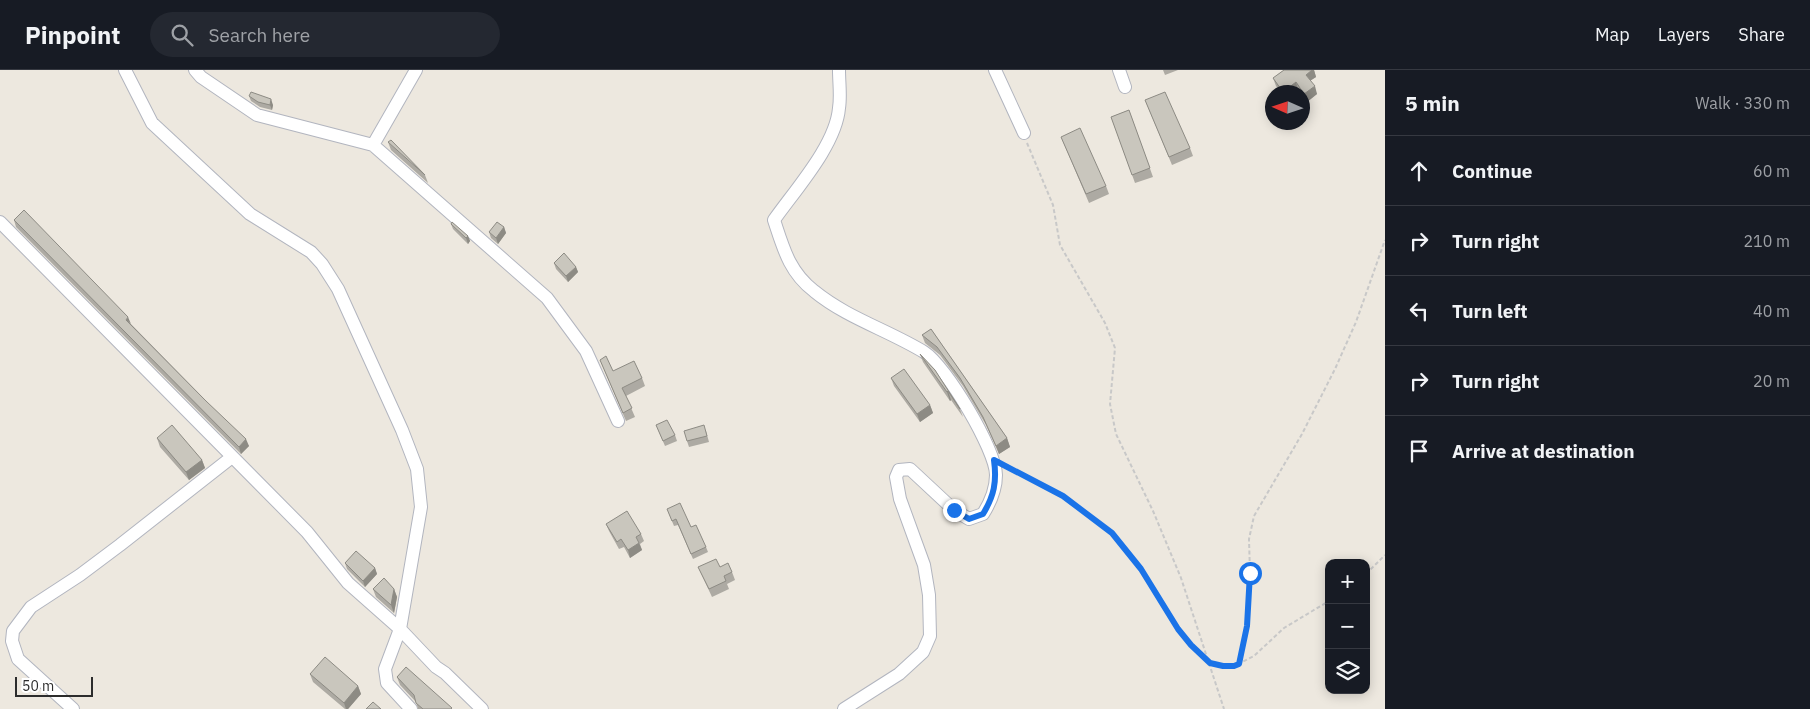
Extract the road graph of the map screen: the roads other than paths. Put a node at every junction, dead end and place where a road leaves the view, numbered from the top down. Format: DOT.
graph roads {
  1 [pos="126,70"];
  2 [pos="195,70"];
  3 [pos="416,70"];
  4 [pos="839,70"];
  5 [pos="995,70"];
  6 [pos="1119,70"];
  7 [pos="1125,86"];
  8 [pos="1024,133"];
  9 [pos="373,145"];
  10 [pos="0,222"];
  11 [pos="618,420"];
  12 [pos="232,457"];
  13 [pos="400,629"];
  14 [pos="73,709"];
  15 [pos="411,709"];
  16 [pos="482,709"];
  17 [pos="844,709"];
  1 -- 13 [label="street"];
  2 -- 9 [label="street"];
  3 -- 9 [label="street"];
  4 -- 17 [label="street"];
  5 -- 8 [label="street"];
  6 -- 7 [label="street"];
  9 -- 11 [label="street"];
  10 -- 12 [label="street"];
  12 -- 13 [label="street"];
  12 -- 14 [label="street"];
  13 -- 15 [label="street"];
  13 -- 16 [label="street"];
}
